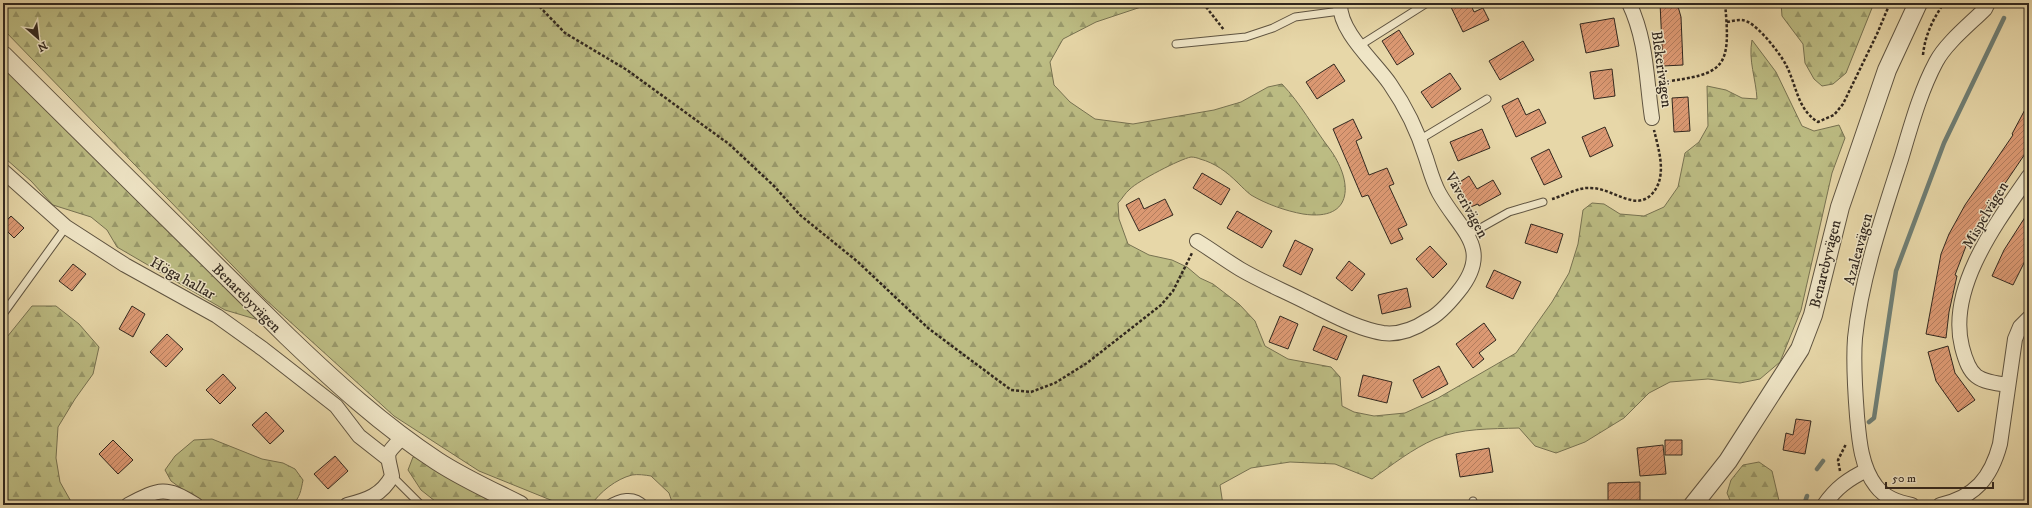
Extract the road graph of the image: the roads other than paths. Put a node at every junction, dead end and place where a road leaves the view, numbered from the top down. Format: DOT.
graph roads {
  1 [pos="1427,3"];
  2 [pos="1630,3"];
  3 [pos="1918,3"];
  4 [pos="1988,3"];
  5 [pos="1340,7"];
  6 [pos="1176,44"];
  7 [pos="1359,46"];
  8 [pos="3,55"];
  9 [pos="1487,99"];
  10 [pos="1652,118"];
  11 [pos="1419,140"];
  12 [pos="3,171"];
  13 [pos="2029,176"];
  14 [pos="1543,202"];
  15 [pos="66,227"];
  16 [pos="1468,235"];
  17 [pos="1198,241"];
  18 [pos="3,314"];
  19 [pos="2029,318"];
  20 [pos="2008,385"];
  21 [pos="403,437"];
  22 [pos="387,458"];
  23 [pos="1867,470"];
  24 [pos="392,476"];
  25 [pos="128,505"];
  26 [pos="196,505"];
  27 [pos="348,505"];
  28 [pos="421,505"];
  29 [pos="520,505"];
  30 [pos="607,505"];
  31 [pos="644,505"];
  32 [pos="1693,505"];
  33 [pos="1824,505"];
  34 [pos="1912,505"];
  35 [pos="1940,505"];
  1 -- 7 [label="lane"];
  2 -- 10 [label="street, Blekerivägen"];
  3 -- 32 [label="street, Benarebyvägen"];
  4 -- 23 [label="street, Azaleavägen"];
  5 -- 6 [label="lane"];
  5 -- 7 [label="street, Väverivägen"];
  7 -- 11 [label="street, Väverivägen"];
  8 -- 21 [label="street, Benarebyvägen"];
  9 -- 11 [label="lane"];
  11 -- 16 [label="street, Väverivägen"];
  12 -- 15 [label="street, Höga hallar"];
  13 -- 20 [label="street, Mispelvägen"];
  14 -- 16 [label="lane"];
  15 -- 18 [label="lane"];
  15 -- 22 [label="street, Höga hallar"];
  16 -- 17 [label="street, Väverivägen"];
  19 -- 20 [label="street"];
  20 -- 35 [label="street"];
  21 -- 22 [label="street"];
  21 -- 29 [label="street, Benarebyvägen"];
  22 -- 24 [label="street"];
  23 -- 33 [label="street"];
  23 -- 34 [label="street, Azaleavägen"];
  24 -- 27 [label="street"];
  24 -- 28 [label="lane"];
  25 -- 26 [label="street"];
  30 -- 31 [label="lane"];
}
